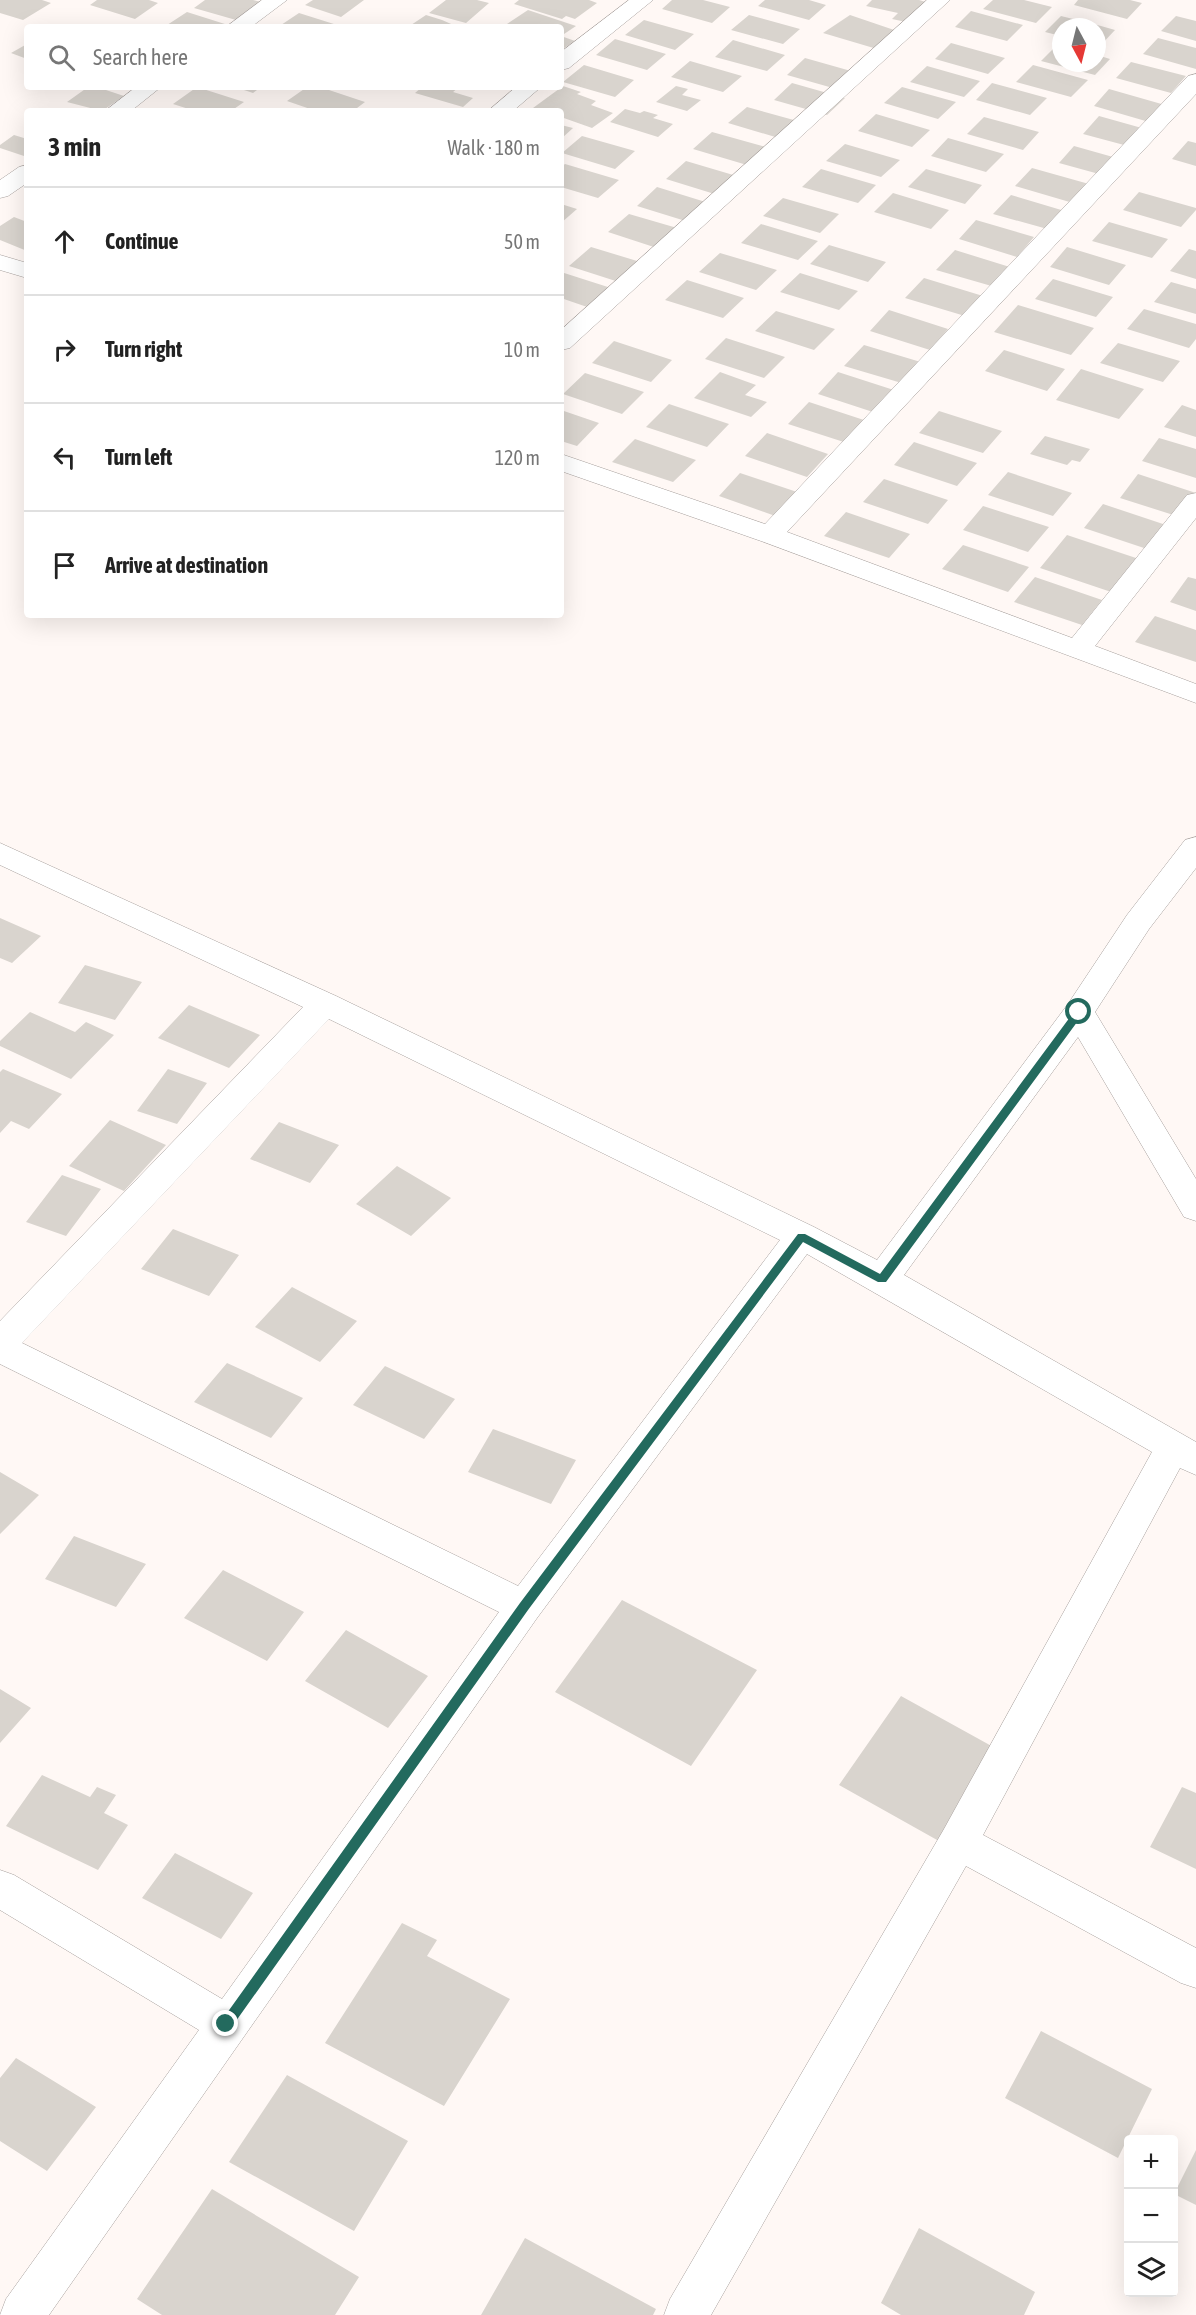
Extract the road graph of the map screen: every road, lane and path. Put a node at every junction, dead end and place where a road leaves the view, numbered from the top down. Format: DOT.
graph roads {
  1 [pos="276,0"];
  2 [pos="642,0"];
  3 [pos="939,0"];
  4 [pos="241,24"];
  5 [pos="564,61"];
  6 [pos="1196,81"];
  7 [pos="146,90"];
  8 [pos="526,90"];
  9 [pos="120,108"];
  10 [pos="503,108"];
  11 [pos="24,174"];
  12 [pos="0,191"];
  13 [pos="0,262"];
  14 [pos="24,270"];
  15 [pos="564,340"];
  16 [pos="564,463"];
  17 [pos="1196,501"];
  18 [pos="770,535"];
  19 [pos="1077,650"];
  20 [pos="1196,694"];
  21 [pos="1196,847"];
  22 [pos="5,863"];
  23 [pos="325,1004"];
  24 [pos="1079,1012"];
  25 [pos="1196,1208"];
  26 [pos="802,1236"];
  27 [pos="882,1279"];
  28 [pos="0,1343"];
  29 [pos="0,1348"];
  30 [pos="1184,1453"];
  31 [pos="524,1606"];
  32 [pos="958,1842"];
  33 [pos="0,1888"];
  34 [pos="1196,1969"];
  35 [pos="226,2024"];
  36 [pos="695,2312"];
  37 [pos="22,2315"];
  1 -- 4 [label="street"];
  2 -- 5 [label="street"];
  3 -- 15 [label="street"];
  6 -- 18 [label="street"];
  7 -- 9 [label="street"];
  8 -- 10 [label="street"];
  11 -- 12 [label="street"];
  13 -- 14 [label="street"];
  16 -- 18 [label="street"];
  17 -- 19 [label="street"];
  18 -- 19 [label="street"];
  19 -- 20 [label="street"];
  21 -- 24 [label="street"];
  22 -- 23 [label="street"];
  23 -- 26 [label="street"];
  23 -- 28 [label="street"];
  24 -- 25 [label="street"];
  24 -- 27 [label="street"];
  26 -- 27 [label="street"];
  26 -- 31 [label="street"];
  27 -- 30 [label="street"];
  29 -- 31 [label="street"];
  30 -- 32 [label="street"];
  31 -- 35 [label="street"];
  32 -- 34 [label="street"];
  32 -- 36 [label="street"];
  33 -- 35 [label="street"];
  35 -- 37 [label="street"];
}
